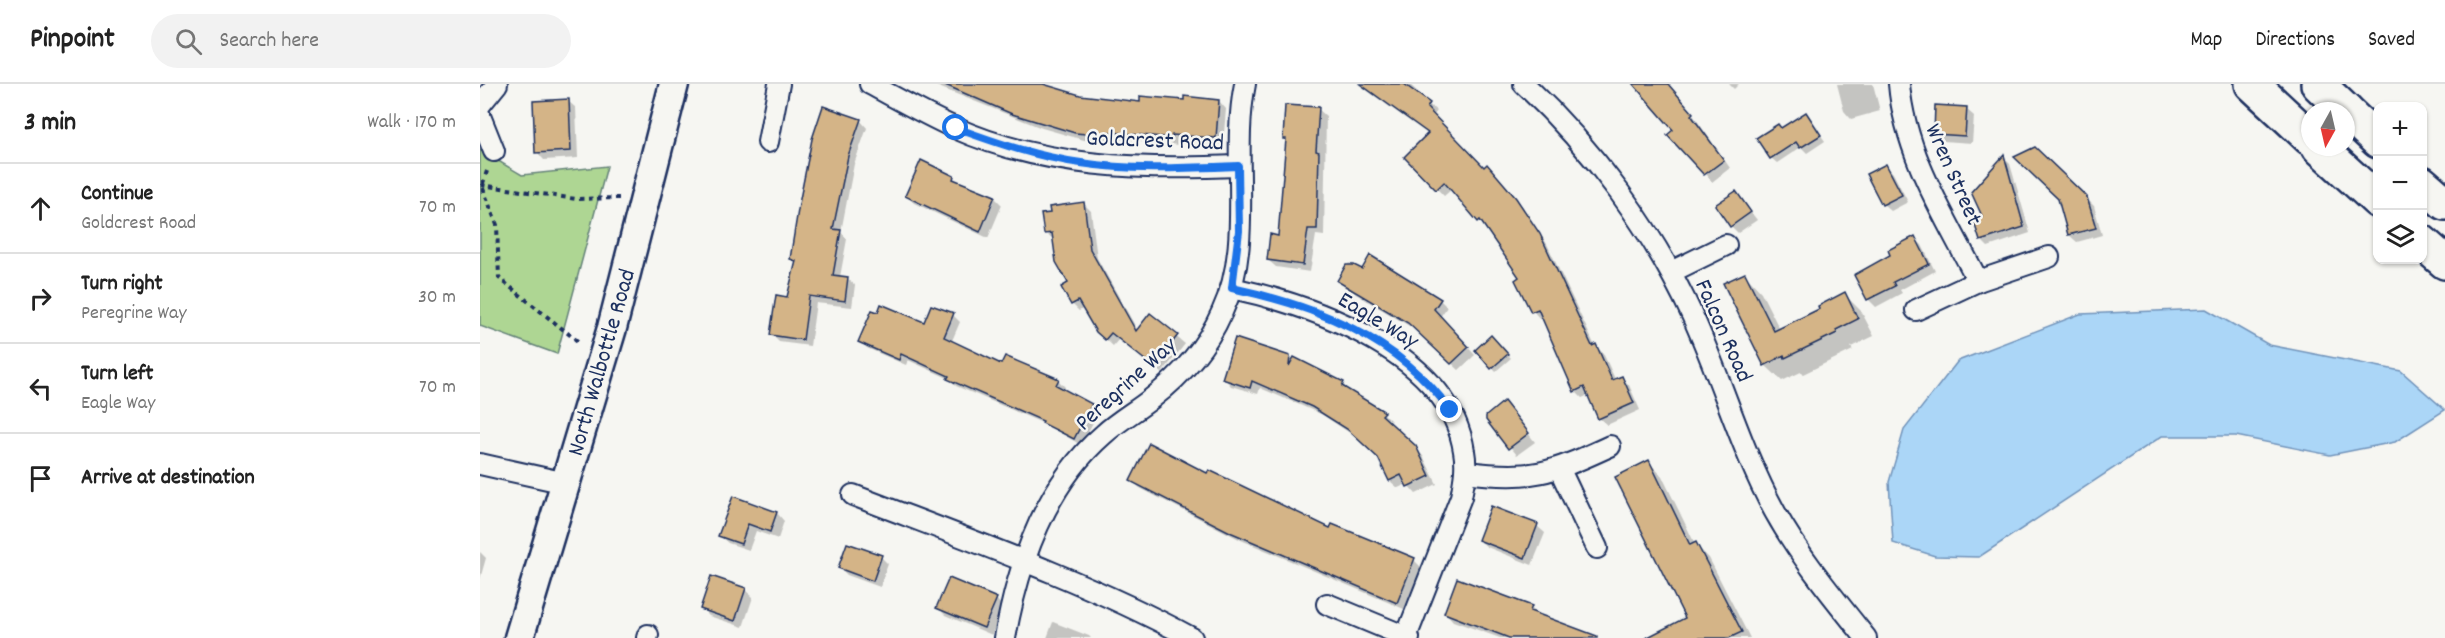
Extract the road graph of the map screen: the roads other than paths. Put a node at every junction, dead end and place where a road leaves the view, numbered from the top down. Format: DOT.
graph roads {
  1 [pos="497,84"];
  2 [pos="674,84"];
  3 [pos="779,84"];
  4 [pos="870,84"];
  5 [pos="1245,84"];
  6 [pos="1524,84"];
  7 [pos="1899,84"];
  8 [pos="2252,84"];
  9 [pos="2318,84"];
  10 [pos="2337,102"];
  11 [pos="480,105"];
  12 [pos="480,116"];
  13 [pos="2355,119"];
  14 [pos="2301,130"];
  15 [pos="2373,136"];
  16 [pos="768,142"];
  17 [pos="494,151"];
  18 [pos="2329,156"];
  19 [pos="1238,166"];
  20 [pos="2427,187"];
  21 [pos="2373,196"];
  22 [pos="2445,203"];
  23 [pos="1726,245"];
  24 [pos="2427,246"];
  25 [pos="2049,257"];
  26 [pos="2445,262"];
  27 [pos="1671,272"];
  28 [pos="1978,281"];
  29 [pos="1232,288"];
  30 [pos="1916,310"];
  31 [pos="1610,446"];
  32 [pos="480,464"];
  33 [pos="1560,470"];
  34 [pos="1466,472"];
  35 [pos="566,483"];
  36 [pos="853,495"];
  37 [pos="1598,548"];
  38 [pos="1025,561"];
  39 [pos="1327,604"];
  40 [pos="1408,637"];
  41 [pos="519,638"];
  42 [pos="1005,638"];
  43 [pos="1192,638"];
  44 [pos="1866,638"];
  1 -- 11 [label="street"];
  2 -- 35 [label="street, North Walbottle Road"];
  3 -- 16 [label="street"];
  4 -- 19 [label="street, Goldcrest Road"];
  5 -- 19 [label="street, Peregrine Way"];
  6 -- 27 [label="street, Falcon Road"];
  7 -- 28 [label="street, Wren Street"];
  8 -- 14 [label="highway"];
  9 -- 10 [label="highway"];
  12 -- 17 [label="street"];
  13 -- 15 [label="highway"];
  18 -- 21 [label="highway"];
  19 -- 29 [label="street, Peregrine Way"];
  20 -- 22 [label="highway"];
  23 -- 27 [label="street"];
  24 -- 26 [label="highway"];
  25 -- 28 [label="street"];
  27 -- 44 [label="street, Falcon Road"];
  28 -- 30 [label="street"];
  29 -- 34 [label="street, Eagle Way"];
  29 -- 38 [label="street, Peregrine Way"];
  31 -- 33 [label="street"];
  32 -- 35 [label="street"];
  33 -- 34 [label="street"];
  33 -- 37 [label="street"];
  34 -- 40 [label="street"];
  35 -- 41 [label="street, North Walbottle Road"];
  36 -- 38 [label="street"];
  38 -- 42 [label="street, Peregrine Way"];
  38 -- 43 [label="street"];
  39 -- 40 [label="street"];
}
